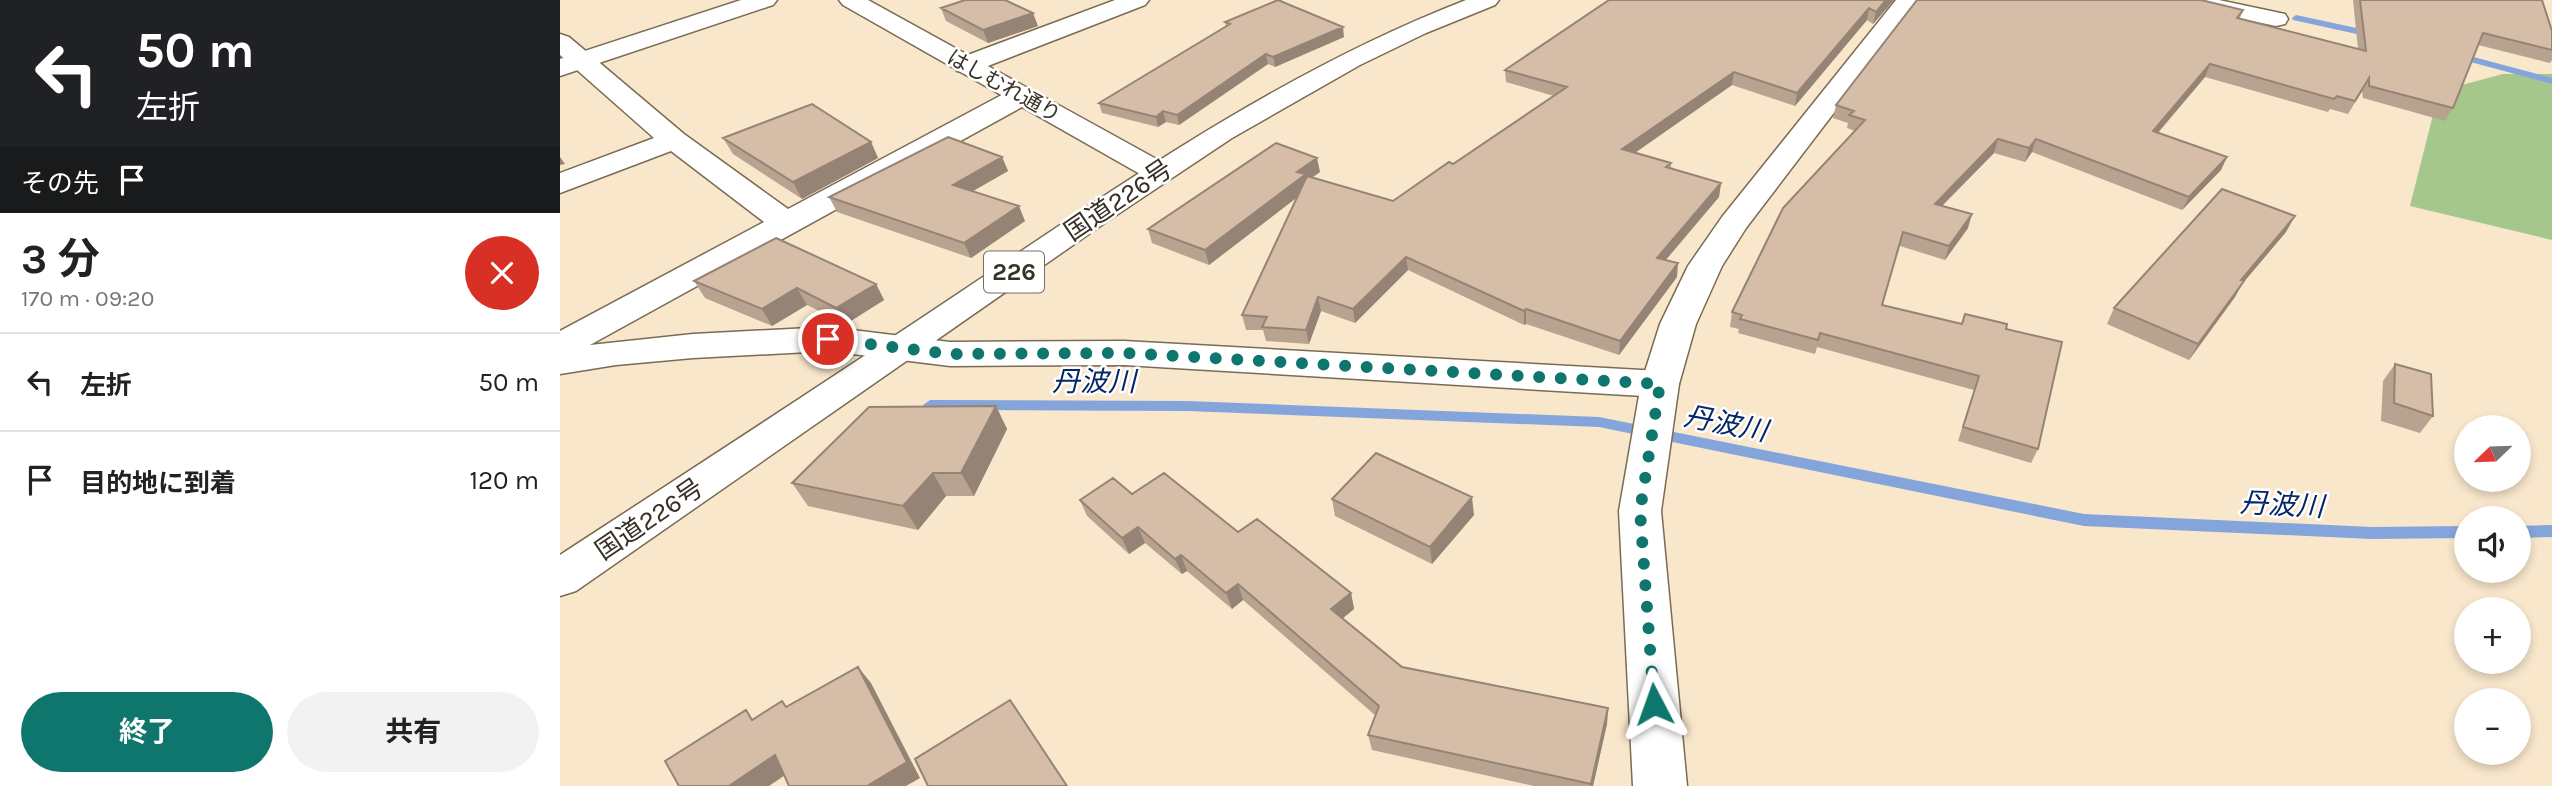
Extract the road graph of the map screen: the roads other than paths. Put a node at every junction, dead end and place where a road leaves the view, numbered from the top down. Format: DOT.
graph roads {
  1 [pos="765,0"];
  2 [pos="851,0"];
  3 [pos="1137,0"];
  4 [pos="1908,0"];
  5 [pos="2185,0"];
  6 [pos="1480,1"];
  7 [pos="2276,19"];
  8 [pos="560,42"];
  9 [pos="571,64"];
  10 [pos="966,65"];
  11 [pos="1021,96"];
  12 [pos="674,140"];
  13 [pos="1158,172"];
  14 [pos="560,184"];
  15 [pos="786,223"];
  16 [pos="560,346"];
  17 [pos="904,348"];
  18 [pos="560,362"];
  19 [pos="1659,392"];
  20 [pos="560,578"];
  21 [pos="1660,786"];
  1 -- 9 [label="main road"];
  2 -- 10 [label="main road, はしむれ通り"];
  3 -- 10 [label="main road"];
  4 -- 19 [label="main road"];
  5 -- 7 [label="main road"];
  6 -- 13 [label="main road, 国道226号 / 226"];
  8 -- 9 [label="main road"];
  9 -- 12 [label="main road"];
  10 -- 11 [label="main road, はしむれ通り"];
  11 -- 13 [label="main road, はしむれ通り"];
  11 -- 15 [label="main road"];
  12 -- 14 [label="main road"];
  12 -- 15 [label="main road"];
  13 -- 17 [label="main road, 国道226号 / 226"];
  15 -- 16 [label="main road"];
  17 -- 18 [label="main road"];
  17 -- 19 [label="main road"];
  17 -- 20 [label="main road, 国道226号 / 226"];
  19 -- 21 [label="main road"];
}
